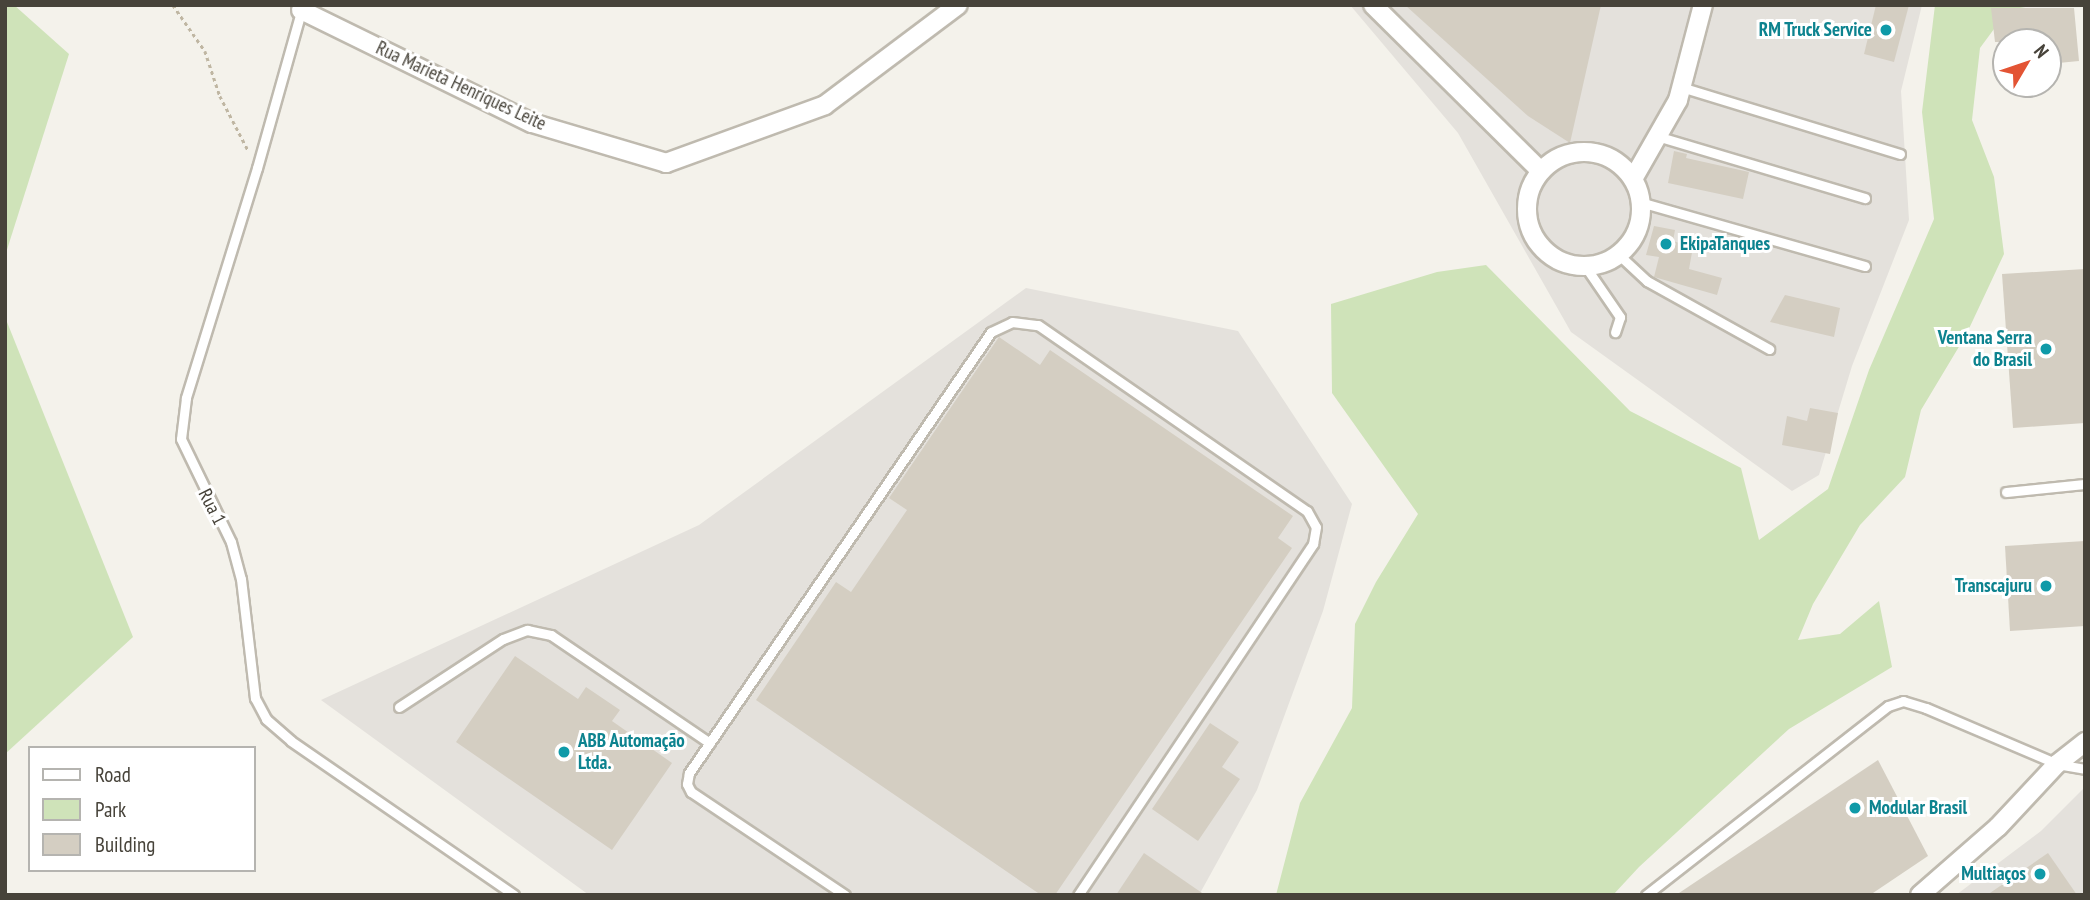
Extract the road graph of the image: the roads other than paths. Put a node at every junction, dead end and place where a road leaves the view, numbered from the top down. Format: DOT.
graph roads {
  1 [pos="958,5"];
  2 [pos="1703,5"];
  3 [pos="302,8"];
  4 [pos="1381,9"];
  5 [pos="1681,86"];
  6 [pos="1660,137"];
  7 [pos="1900,154"];
  8 [pos="1541,171"];
  9 [pos="1633,180"];
  10 [pos="1865,198"];
  11 [pos="1640,202"];
  12 [pos="1618,254"];
  13 [pos="1585,266"];
  14 [pos="1865,266"];
  15 [pos="1615,332"];
  16 [pos="1769,349"];
  17 [pos="2085,484"];
  18 [pos="2006,492"];
  19 [pos="400,707"];
  20 [pos="2085,742"];
  21 [pos="710,743"];
  22 [pos="2057,764"];
  23 [pos="2085,769"];
  24 [pos="514,895"];
  25 [pos="845,895"];
  26 [pos="1078,895"];
  27 [pos="1646,895"];
  28 [pos="1920,895"];
  1 -- 3 [label="street, Rua Marieta Henriques Leite"];
  2 -- 5 [label="street"];
  3 -- 24 [label="lane, Rua 1"];
  4 -- 8 [label="street"];
  5 -- 6 [label="street"];
  5 -- 7 [label="lane"];
  6 -- 9 [label="street"];
  6 -- 10 [label="lane"];
  8 -- 9 [label="street"];
  8 -- 13 [label="street"];
  9 -- 11 [label="street"];
  11 -- 12 [label="street"];
  11 -- 14 [label="lane"];
  12 -- 13 [label="street"];
  12 -- 16 [label="lane"];
  13 -- 15 [label="lane"];
  17 -- 18 [label="lane"];
  19 -- 21 [label="lane"];
  20 -- 22 [label="street"];
  21 -- 25 [label="lane"];
  21 -- 26 [label="lane"];
  22 -- 23 [label="lane"];
  22 -- 27 [label="lane"];
  22 -- 28 [label="street"];
}
